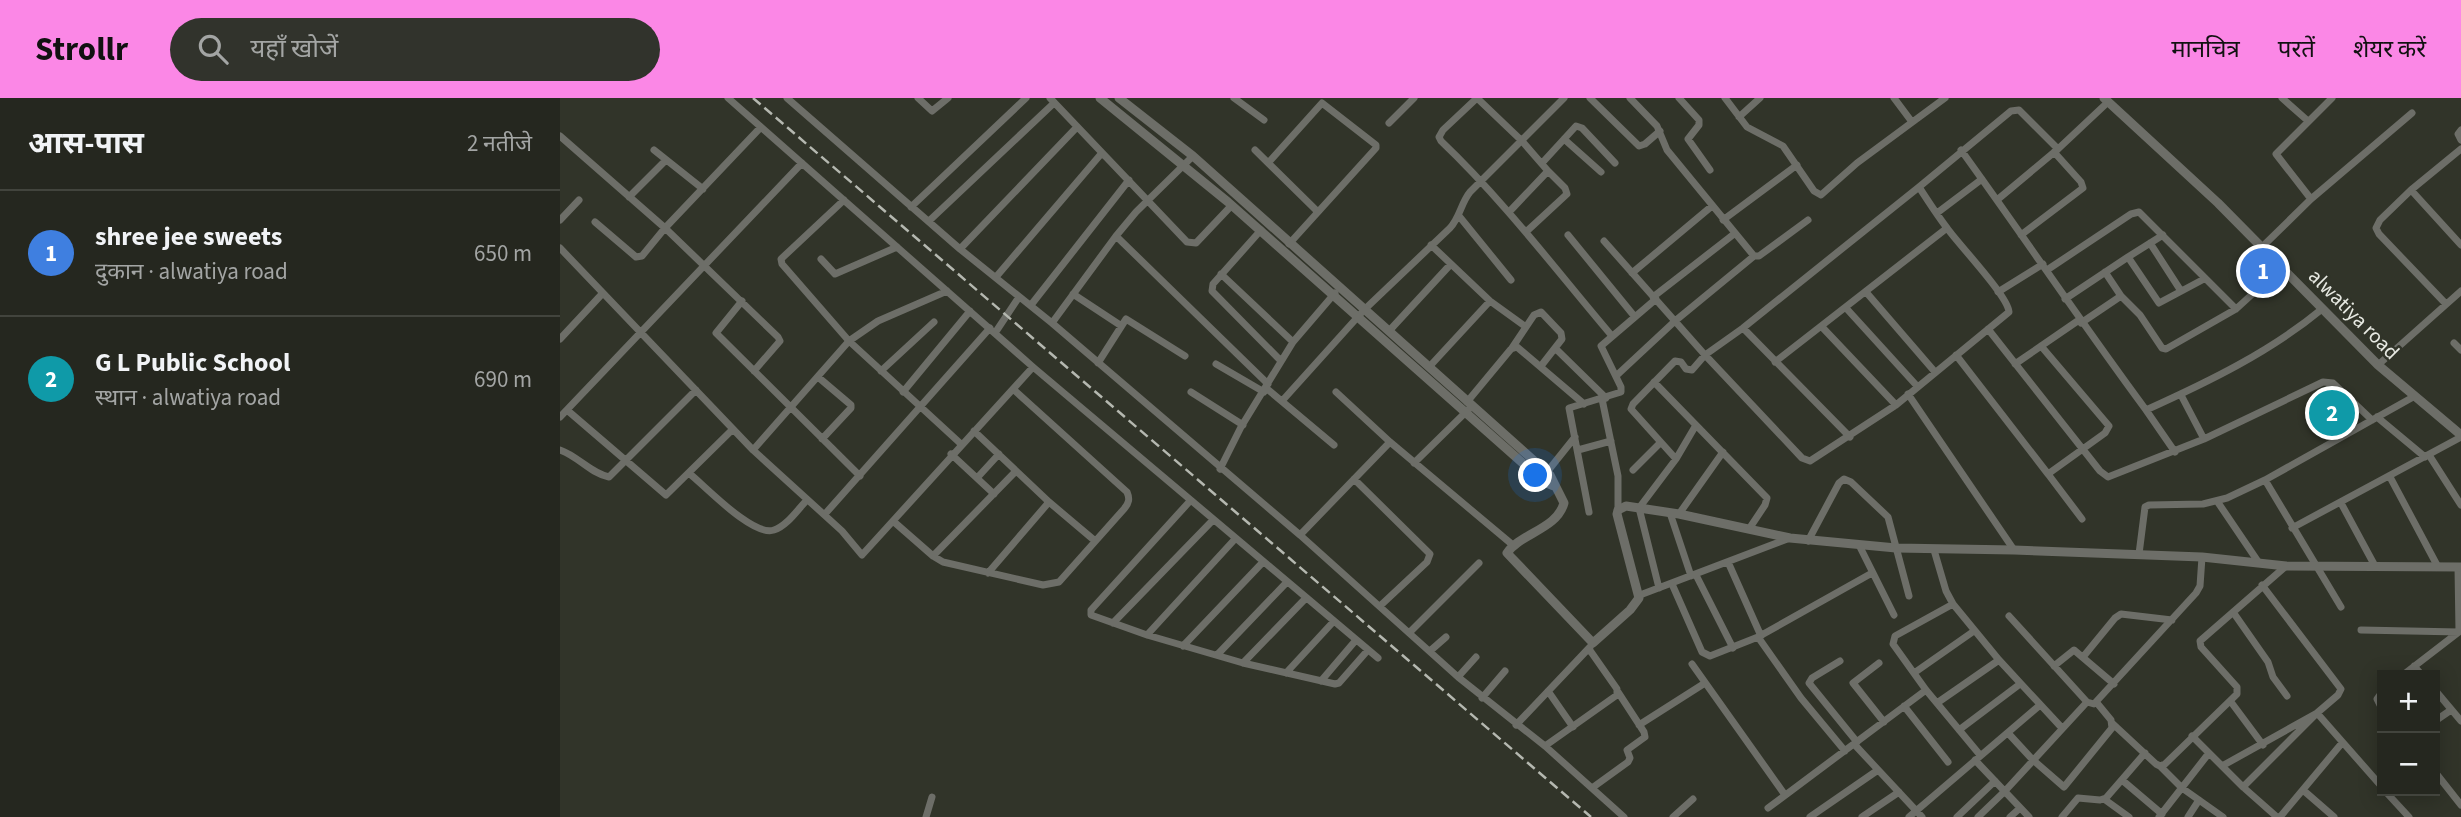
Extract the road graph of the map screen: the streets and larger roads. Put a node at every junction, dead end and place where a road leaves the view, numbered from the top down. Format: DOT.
graph roads {
  1 [pos="728,98"];
  2 [pos="787,98"];
  3 [pos="918,98"];
  4 [pos="948,98"];
  5 [pos="1026,98"];
  6 [pos="1100,98"];
  7 [pos="1119,98"];
  8 [pos="1234,98"];
  9 [pos="1414,98"];
  10 [pos="1477,98"];
  11 [pos="1590,98"];
  12 [pos="1630,98"];
  13 [pos="1679,98"];
  14 [pos="1725,98"];
  15 [pos="1760,98"];
  16 [pos="1894,98"];
  17 [pos="1945,98"];
  18 [pos="2281,98"];
  19 [pos="2332,98"];
  20 [pos="1561,99"];
  21 [pos="1052,100"];
  22 [pos="2106,100"];
  23 [pos="2412,113"];
  24 [pos="1739,117"];
  25 [pos="1264,120"];
  26 [pos="2308,121"];
  27 [pos="1912,122"];
  28 [pos="1389,123"];
  29 [pos="761,127"];
  30 [pos="1077,127"];
  31 [pos="2461,130"];
  32 [pos="1660,131"];
  33 [pos="560,136"];
  34 [pos="1564,139"];
  35 [pos="2461,140"];
  36 [pos="1522,141"];
  37 [pos="2461,149"];
  38 [pos="654,150"];
  39 [pos="1255,150"];
  40 [pos="1961,150"];
  41 [pos="2056,151"];
  42 [pos="1101,153"];
  43 [pos="1193,156"];
  44 [pos="666,160"];
  45 [pos="1269,162"];
  46 [pos="1543,162"];
  47 [pos="802,163"];
  48 [pos="1615,163"];
  49 [pos="1184,165"];
  50 [pos="1797,165"];
  51 [pos="1710,170"];
  52 [pos="1548,171"];
  53 [pos="1601,172"];
  54 [pos="1982,179"];
  55 [pos="1129,180"];
  56 [pos="1482,180"];
  57 [pos="1919,187"];
  58 [pos="703,189"];
  59 [pos="2411,190"];
  60 [pos="629,197"];
  61 [pos="2311,199"];
  62 [pos="579,200"];
  63 [pos="844,200"];
  64 [pos="1148,200"];
  65 [pos="1997,200"];
  66 [pos="1232,205"];
  67 [pos="911,206"];
  68 [pos="1712,206"];
  69 [pos="1510,211"];
  70 [pos="1318,212"];
  71 [pos="1937,213"];
  72 [pos="1459,216"];
  73 [pos="560,220"];
  74 [pos="1723,220"];
  75 [pos="1808,220"];
  76 [pos="929,221"];
  77 [pos="595,222"];
  78 [pos="665,228"];
  79 [pos="1947,228"];
  80 [pos="1261,230"];
  81 [pos="1526,232"];
  82 [pos="1734,234"];
  83 [pos="1568,235"];
  84 [pos="2021,235"];
  85 [pos="2163,235"];
  86 [pos="1116,236"];
  87 [pos="1604,242"];
  88 [pos="2150,243"];
  89 [pos="2461,244"];
  90 [pos="1431,245"];
  91 [pos="1287,246"];
  92 [pos="897,247"];
  93 [pos="2262,247"];
  94 [pos="560,248"];
  95 [pos="960,249"];
  96 [pos="1754,256"];
  97 [pos="2128,257"];
  98 [pos="821,259"];
  99 [pos="705,265"];
  100 [pos="1450,265"];
  101 [pos="2045,267"];
  102 [pos="2283,267"];
  103 [pos="2105,272"];
  104 [pos="1632,273"];
  105 [pos="1221,274"];
  106 [pos="996,277"];
  107 [pos="2204,279"];
  108 [pos="1511,280"];
  109 [pos="1340,287"];
  110 [pos="947,291"];
  111 [pos="2181,291"];
  112 [pos="2461,291"];
  113 [pos="1866,292"];
  114 [pos="1998,292"];
  115 [pos="602,294"];
  116 [pos="1073,294"];
  117 [pos="1334,295"];
  118 [pos="2121,296"];
  119 [pos="1019,297"];
  120 [pos="1654,298"];
  121 [pos="2065,299"];
  122 [pos="1490,301"];
  123 [pos="742,302"];
  124 [pos="2445,304"];
  125 [pos="1031,305"];
  126 [pos="1846,308"];
  127 [pos="2236,309"];
  128 [pos="2322,309"];
  129 [pos="970,311"];
  130 [pos="1361,313"];
  131 [pos="1635,317"];
  132 [pos="934,321"];
  133 [pos="1675,321"];
  134 [pos="2080,321"];
  135 [pos="560,323"];
  136 [pos="1052,323"];
  137 [pos="1120,325"];
  138 [pos="1526,327"];
  139 [pos="1822,327"];
  140 [pos="1743,328"];
  141 [pos="1988,329"];
  142 [pos="568,331"];
  143 [pos="993,331"];
  144 [pos="1389,331"];
  145 [pos="641,333"];
  146 [pos="1612,336"];
  147 [pos="560,339"];
  148 [pos="849,341"];
  149 [pos="1293,342"];
  150 [pos="2454,343"];
  151 [pos="2042,346"];
  152 [pos="1555,348"];
  153 [pos="1511,349"];
  154 [pos="2461,350"];
  155 [pos="1705,355"];
  156 [pos="1956,355"];
  157 [pos="1185,356"];
  158 [pos="1281,361"];
  159 [pos="1775,362"];
  160 [pos="1098,363"];
  161 [pos="1216,364"];
  162 [pos="2015,364"];
  163 [pos="2378,365"];
  164 [pos="1430,366"];
  165 [pos="1541,366"];
  166 [pos="1033,367"];
  167 [pos="754,371"];
  168 [pos="881,371"];
  169 [pos="1935,372"];
  170 [pos="1616,376"];
  171 [pos="818,377"];
  172 [pos="1654,382"];
  173 [pos="1917,386"];
  174 [pos="1266,388"];
  175 [pos="1013,389"];
  176 [pos="696,390"];
  177 [pos="903,391"];
  178 [pos="1191,392"];
  179 [pos="1336,392"];
  180 [pos="1908,394"];
  181 [pos="2181,394"];
  182 [pos="2415,396"];
  183 [pos="1604,398"];
  184 [pos="1282,401"];
  185 [pos="1584,404"];
  186 [pos="1896,405"];
  187 [pos="920,407"];
  188 [pos="1468,407"];
  189 [pos="790,408"];
  190 [pos="567,410"];
  191 [pos="2146,410"];
  192 [pos="560,417"];
  193 [pos="2375,419"];
  194 [pos="1243,425"];
  195 [pos="1696,425"];
  196 [pos="733,429"];
  197 [pos="974,431"];
  198 [pos="2460,434"];
  199 [pos="1575,437"];
  200 [pos="1850,437"];
  201 [pos="822,439"];
  202 [pos="2204,439"];
  203 [pos="1611,441"];
  204 [pos="1390,442"];
  205 [pos="1660,443"];
  206 [pos="961,444"];
  207 [pos="1334,445"];
  208 [pos="2082,449"];
  209 [pos="560,450"];
  210 [pos="753,450"];
  211 [pos="1578,450"];
  212 [pos="1723,452"];
  213 [pos="2175,452"];
  214 [pos="951,454"];
  215 [pos="999,454"];
  216 [pos="2427,456"];
  217 [pos="1675,459"];
  218 [pos="626,461"];
  219 [pos="1414,463"];
  220 [pos="1220,469"];
  221 [pos="1633,470"];
  222 [pos="1016,471"];
  223 [pos="1547,472"];
  224 [pos="690,474"];
  225 [pos="2048,474"];
  226 [pos="860,476"];
  227 [pos="2390,477"];
  228 [pos="977,478"];
  229 [pos="1354,480"];
  230 [pos="2265,480"];
  231 [pos="1554,486"];
  232 [pos="994,494"];
  233 [pos="807,500"];
  234 [pos="1190,501"];
  235 [pos="2217,501"];
  236 [pos="1049,502"];
  237 [pos="2341,503"];
  238 [pos="2461,505"];
  239 [pos="1639,508"];
  240 [pos="1618,510"];
  241 [pos="1589,512"];
  242 [pos="825,514"];
  243 [pos="1674,514"];
  244 [pos="2082,519"];
  245 [pos="1213,520"];
  246 [pos="893,521"];
  247 [pos="2292,528"];
  248 [pos="1749,529"];
  249 [pos="1300,535"];
  250 [pos="1790,538"];
  251 [pos="1236,539"];
  252 [pos="1094,540"];
  253 [pos="1808,541"];
  254 [pos="1858,545"];
  255 [pos="1514,546"];
  256 [pos="1896,548"];
  257 [pos="1934,550"];
  258 [pos="2014,550"];
  259 [pos="2139,554"];
  260 [pos="933,556"];
  261 [pos="2202,557"];
  262 [pos="1263,562"];
  263 [pos="1728,562"];
  264 [pos="1479,563"];
  265 [pos="2259,563"];
  266 [pos="2286,565"];
  267 [pos="2316,566"];
  268 [pos="2375,566"];
  269 [pos="2438,567"];
  270 [pos="2460,567"];
  271 [pos="988,573"];
  272 [pos="1872,573"];
  273 [pos="1694,576"];
  274 [pos="1287,582"];
  275 [pos="1672,584"];
  276 [pos="2262,585"];
  277 [pos="1659,588"];
  278 [pos="1640,594"];
  279 [pos="1909,596"];
  280 [pos="1306,598"];
  281 [pos="1953,604"];
  282 [pos="1380,606"];
  283 [pos="2341,607"];
  284 [pos="2233,612"];
  285 [pos="1894,615"];
  286 [pos="2009,616"];
  287 [pos="2172,620"];
  288 [pos="1334,621"];
  289 [pos="1113,623"];
  290 [pos="2361,630"];
  291 [pos="1974,631"];
  292 [pos="2460,631"];
  293 [pos="1410,632"];
  294 [pos="1147,635"];
  295 [pos="1446,637"];
  296 [pos="1760,637"];
  297 [pos="1356,640"];
  298 [pos="1183,646"];
  299 [pos="1591,646"];
  300 [pos="1733,648"];
  301 [pos="1368,650"];
  302 [pos="1430,651"];
  303 [pos="1217,655"];
  304 [pos="1476,657"];
  305 [pos="2083,657"];
  306 [pos="1378,659"];
  307 [pos="1999,660"];
  308 [pos="1840,662"];
  309 [pos="1243,663"];
  310 [pos="1879,663"];
  311 [pos="1692,664"];
  312 [pos="2054,666"];
  313 [pos="2414,666"];
  314 [pos="2409,670"];
  315 [pos="2418,670"];
  316 [pos="1505,671"];
  317 [pos="1286,673"];
  318 [pos="1913,673"];
  319 [pos="1458,677"];
  320 [pos="1321,681"];
  321 [pos="1705,683"];
  322 [pos="2020,684"];
  323 [pos="2114,684"];
  324 [pos="1926,690"];
  325 [pos="1548,691"];
  326 [pos="1618,692"];
  327 [pos="2287,696"];
  328 [pos="2440,696"];
  329 [pos="1482,698"];
  330 [pos="2087,702"];
  331 [pos="2231,702"];
  332 [pos="1937,703"];
  333 [pos="2097,703"];
  334 [pos="2040,705"];
  335 [pos="1904,706"];
  336 [pos="2451,709"];
  337 [pos="2317,713"];
  338 [pos="2440,718"];
  339 [pos="2461,721"];
  340 [pos="1884,722"];
  341 [pos="2113,724"];
  342 [pos="1516,725"];
  343 [pos="1639,725"];
  344 [pos="1573,727"];
  345 [pos="2062,728"];
  346 [pos="1959,730"];
  347 [pos="2008,733"];
  348 [pos="2192,736"];
  349 [pos="1856,743"];
  350 [pos="2343,743"];
  351 [pos="2263,745"];
  352 [pos="1545,747"];
  353 [pos="1845,751"];
  354 [pos="2145,753"];
  355 [pos="2209,753"];
  356 [pos="1978,758"];
  357 [pos="2033,760"];
  358 [pos="1948,762"];
  359 [pos="2160,766"];
  360 [pos="2222,766"];
  361 [pos="1878,770"];
  362 [pos="2440,778"];
  363 [pos="2122,780"];
  364 [pos="1994,781"];
  365 [pos="2377,781"];
  366 [pos="2243,787"];
  367 [pos="2182,788"];
  368 [pos="1592,789"];
  369 [pos="2303,790"];
  370 [pos="1899,792"];
  371 [pos="2005,792"];
  372 [pos="1785,795"];
  373 [pos="2390,796"];
  374 [pos="932,797"];
  375 [pos="1693,799"];
  376 [pos="2104,799"];
  377 [pos="2199,800"];
  378 [pos="2461,805"];
  379 [pos="1768,808"];
  380 [pos="2020,808"];
  381 [pos="1919,814"];
  382 [pos="2161,816"];
  383 [pos="926,817"];
  384 [pos="1624,817"];
  385 [pos="1672,817"];
  386 [pos="1811,817"];
  387 [pos="1862,817"];
  388 [pos="1909,817"];
  389 [pos="1957,817"];
  390 [pos="1978,817"];
  391 [pos="2010,817"];
  392 [pos="2029,817"];
  393 [pos="2062,817"];
  394 [pos="2129,817"];
  395 [pos="2188,817"];
  396 [pos="2223,817"];
  397 [pos="2278,817"];
  398 [pos="2334,817"];
  399 [pos="2409,817"];
  1 -- 29 [label="street"];
  2 -- 67 [label="street"];
  3 -- 4 [label="street"];
  5 -- 67 [label="street"];
  6 -- 49 [label="street"];
  7 -- 43 [label="street"];
  8 -- 25 [label="street"];
  9 -- 28 [label="street"];
  10 -- 36 [label="street"];
  10 -- 56 [label="street"];
  11 -- 32 [label="street"];
  12 -- 32 [label="street"];
  13 -- 51 [label="street"];
  14 -- 24 [label="street"];
  15 -- 24 [label="street"];
  16 -- 27 [label="street"];
  17 -- 27 [label="street"];
  18 -- 26 [label="street"];
  19 -- 26 [label="street"];
  20 -- 36 [label="street"];
  21 -- 30 [label="street"];
  21 -- 76 [label="street"];
  22 -- 41 [label="street"];
  22 -- 93 [label="street, alwatiya road"];
  23 -- 61 [label="street"];
  24 -- 50 [label="street"];
  26 -- 61 [label="street"];
  27 -- 50 [label="street"];
  29 -- 47 [label="street"];
  29 -- 58 [label="street"];
  30 -- 42 [label="street"];
  30 -- 95 [label="street"];
  31 -- 35 [label="street"];
  32 -- 68 [label="street"];
  33 -- 60 [label="street"];
  34 -- 46 [label="street"];
  34 -- 48 [label="street"];
  34 -- 53 [label="street"];
  36 -- 46 [label="street"];
  36 -- 56 [label="street"];
  37 -- 59 [label="street"];
  38 -- 44 [label="street"];
  39 -- 45 [label="street"];
  40 -- 41 [label="street"];
  40 -- 54 [label="street"];
  40 -- 57 [label="street"];
  41 -- 65 [label="street"];
  41 -- 84 [label="street"];
  42 -- 55 [label="street"];
  42 -- 106 [label="street"];
  43 -- 49 [label="street"];
  43 -- 91 [label="street"];
  44 -- 58 [label="street"];
  44 -- 60 [label="street"];
  45 -- 70 [label="street"];
  45 -- 70 [label="street"];
  46 -- 52 [label="street"];
  47 -- 63 [label="street"];
  47 -- 99 [label="street"];
  49 -- 64 [label="street"];
  49 -- 66 [label="street"];
  50 -- 74 [label="street"];
  52 -- 69 [label="street"];
  52 -- 81 [label="street"];
  54 -- 65 [label="street"];
  54 -- 71 [label="street"];
  55 -- 64 [label="street"];
  55 -- 125 [label="street"];
  56 -- 69 [label="street"];
  56 -- 72 [label="street"];
  57 -- 71 [label="street"];
  57 -- 140 [label="street"];
  58 -- 78 [label="street"];
  59 -- 89 [label="street"];
  59 -- 124 [label="street"];
  60 -- 78 [label="street"];
  61 -- 93 [label="street"];
  62 -- 73 [label="street"];
  63 -- 92 [label="street"];
  63 -- 148 [label="street"];
  64 -- 66 [label="street"];
  64 -- 86 [label="street"];
  65 -- 84 [label="street"];
  66 -- 80 [label="street"];
  67 -- 76 [label="street"];
  68 -- 74 [label="street"];
  68 -- 104 [label="street"];
  69 -- 81 [label="street"];
  70 -- 91 [label="street"];
  71 -- 79 [label="street"];
  72 -- 90 [label="street"];
  72 -- 108 [label="street"];
  74 -- 82 [label="street"];
  75 -- 96 [label="street"];
  76 -- 95 [label="street"];
  77 -- 78 [label="street"];
  78 -- 99 [label="street"];
  79 -- 113 [label="street"];
  79 -- 114 [label="street"];
  80 -- 91 [label="street"];
  80 -- 105 [label="street"];
  81 -- 146 [label="street"];
  82 -- 96 [label="street"];
  82 -- 120 [label="street"];
  83 -- 131 [label="street"];
  84 -- 101 [label="street"];
  85 -- 88 [label="street"];
  85 -- 101 [label="street"];
  85 -- 107 [label="street"];
  86 -- 116 [label="street"];
  86 -- 174 [label="street"];
  87 -- 104 [label="street"];
  88 -- 97 [label="street"];
  88 -- 111 [label="street"];
  90 -- 100 [label="street"];
  90 -- 130 [label="street"];
  91 -- 109 [label="street"];
  91 -- 117 [label="street"];
  92 -- 98 [label="street"];
  92 -- 110 [label="street"];
  93 -- 102 [label="street, alwatiya road"];
  94 -- 115 [label="street"];
  95 -- 106 [label="street"];
  96 -- 133 [label="street"];
  97 -- 103 [label="street"];
  97 -- 111 [label="street"];
  99 -- 123 [label="street"];
  99 -- 145 [label="street"];
  100 -- 122 [label="street"];
  100 -- 144 [label="street"];
  101 -- 114 [label="street"];
  101 -- 121 [label="street"];
  102 -- 127 [label="street"];
  102 -- 128 [label="street, alwatiya road"];
  103 -- 118 [label="street"];
  103 -- 121 [label="street"];
  104 -- 120 [label="street"];
  105 -- 149 [label="street"];
  105 -- 158 [label="street"];
  106 -- 119 [label="street"];
  107 -- 111 [label="street"];
  107 -- 127 [label="street"];
  109 -- 117 [label="street"];
  109 -- 130 [label="street"];
  110 -- 129 [label="street"];
  110 -- 148 [label="street"];
  112 -- 124 [label="street"];
  113 -- 126 [label="street"];
  113 -- 169 [label="street"];
  114 -- 141 [label="street"];
  115 -- 142 [label="street"];
  115 -- 145 [label="street"];
  116 -- 136 [label="street"];
  116 -- 137 [label="street"];
  117 -- 130 [label="street"];
  117 -- 149 [label="street"];
  118 -- 127 [label="street"];
  118 -- 134 [label="street"];
  119 -- 125 [label="street"];
  119 -- 143 [label="street"];
  120 -- 131 [label="street"];
  120 -- 133 [label="street"];
  121 -- 134 [label="street"];
  122 -- 138 [label="street"];
  122 -- 164 [label="street"];
  123 -- 167 [label="street"];
  123 -- 167 [label="street"];
  124 -- 163 [label="street"];
  125 -- 136 [label="street"];
  126 -- 139 [label="street"];
  126 -- 173 [label="street"];
  128 -- 163 [label="street, alwatiya road"];
  128 -- 181 [label="street"];
  129 -- 143 [label="street"];
  129 -- 177 [label="street"];
  130 -- 144 [label="street"];
  130 -- 184 [label="street"];
  130 -- 188 [label="street"];
  131 -- 146 [label="street"];
  132 -- 168 [label="street"];
  133 -- 155 [label="street"];
  133 -- 170 [label="street"];
  134 -- 151 [label="street"];
  134 -- 191 [label="street"];
  135 -- 142 [label="street"];
  136 -- 160 [label="street"];
  137 -- 157 [label="street"];
  137 -- 160 [label="street"];
  138 -- 152 [label="street"];
  138 -- 153 [label="street"];
  139 -- 159 [label="street"];
  139 -- 186 [label="street"];
  140 -- 155 [label="street"];
  140 -- 159 [label="street"];
  141 -- 156 [label="street"];
  141 -- 162 [label="street"];
  142 -- 147 [label="street"];
  143 -- 166 [label="street"];
  143 -- 187 [label="street"];
  144 -- 164 [label="street"];
  145 -- 176 [label="street"];
  145 -- 190 [label="street"];
  146 -- 170 [label="street"];
  148 -- 168 [label="street"];
  148 -- 171 [label="street"];
  149 -- 158 [label="street"];
  150 -- 154 [label="street"];
  151 -- 162 [label="street"];
  151 -- 208 [label="street"];
  152 -- 165 [label="street"];
  152 -- 183 [label="street"];
  153 -- 165 [label="street"];
  153 -- 188 [label="street"];
  155 -- 172 [label="street"];
  155 -- 200 [label="street"];
  156 -- 169 [label="street"];
  156 -- 225 [label="street"];
  158 -- 174 [label="street"];
  159 -- 200 [label="street"];
  160 -- 220 [label="street"];
  161 -- 174 [label="street"];
  162 -- 208 [label="street"];
  163 -- 182 [label="street, alwatiya road"];
  164 -- 188 [label="street"];
  165 -- 185 [label="street"];
  166 -- 175 [label="street"];
  166 -- 234 [label="street"];
  167 -- 189 [label="street"];
  168 -- 177 [label="street"];
  169 -- 173 [label="street"];
  170 -- 183 [label="street"];
  171 -- 189 [label="street"];
  171 -- 201 [label="street"];
  172 -- 195 [label="street"];
  172 -- 205 [label="street"];
  173 -- 180 [label="street"];
  174 -- 184 [label="street"];
  174 -- 194 [label="street"];
  175 -- 197 [label="street"];
  175 -- 252 [label="street"];
  176 -- 196 [label="street"];
  176 -- 218 [label="street"];
  177 -- 187 [label="street"];
  178 -- 194 [label="street"];
  179 -- 204 [label="street"];
  180 -- 186 [label="street"];
  180 -- 258 [label="street"];
  181 -- 191 [label="street"];
  181 -- 202 [label="street"];
  182 -- 193 [label="street"];
  182 -- 198 [label="street, alwatiya road"];
  183 -- 185 [label="street"];
  183 -- 203 [label="street"];
  184 -- 207 [label="street"];
  185 -- 199 [label="street"];
  186 -- 200 [label="street"];
  187 -- 206 [label="street"];
  187 -- 226 [label="street"];
  188 -- 219 [label="street"];
  188 -- 223 [label="street"];
  188 -- 231 [label="street"];
  189 -- 201 [label="street"];
  189 -- 210 [label="street"];
  190 -- 192 [label="street"];
  190 -- 218 [label="street"];
  191 -- 213 [label="street"];
  193 -- 202 [label="street"];
  193 -- 216 [label="street"];
  193 -- 230 [label="street"];
  194 -- 220 [label="street"];
  195 -- 212 [label="street"];
  195 -- 217 [label="street"];
  196 -- 210 [label="street"];
  196 -- 224 [label="street"];
  197 -- 206 [label="street"];
  197 -- 215 [label="street"];
  198 -- 216 [label="street"];
  199 -- 211 [label="street"];
  199 -- 223 [label="street"];
  201 -- 226 [label="street"];
  202 -- 213 [label="street"];
  203 -- 211 [label="street"];
  203 -- 240 [label="street"];
  204 -- 219 [label="street"];
  204 -- 229 [label="street"];
  205 -- 217 [label="street"];
  205 -- 221 [label="street"];
  206 -- 214 [label="street"];
  208 -- 213 [label="street"];
  208 -- 225 [label="street"];
  209 -- 218 [label="street"];
  210 -- 233 [label="street"];
  211 -- 241 [label="street"];
  212 -- 243 [label="street"];
  212 -- 248 [label="street"];
  214 -- 228 [label="street"];
  214 -- 246 [label="street"];
  215 -- 222 [label="street"];
  215 -- 228 [label="street"];
  216 -- 227 [label="street"];
  216 -- 238 [label="street"];
  217 -- 239 [label="street"];
  218 -- 224 [label="street"];
  219 -- 255 [label="street"];
  220 -- 249 [label="street"];
  222 -- 232 [label="street"];
  222 -- 236 [label="street"];
  223 -- 231 [label="street"];
  224 -- 233 [label="street"];
  225 -- 244 [label="street"];
  226 -- 242 [label="street"];
  227 -- 237 [label="street"];
  227 -- 269 [label="street"];
  228 -- 232 [label="street"];
  229 -- 249 [label="street"];
  229 -- 282 [label="street"];
  230 -- 235 [label="street"];
  230 -- 247 [label="street"];
  231 -- 255 [label="street"];
  232 -- 260 [label="street"];
  233 -- 242 [label="street"];
  234 -- 245 [label="street"];
  234 -- 289 [label="street"];
  235 -- 259 [label="street"];
  235 -- 265 [label="street"];
  236 -- 252 [label="street"];
  236 -- 271 [label="street"];
  237 -- 247 [label="street"];
  237 -- 268 [label="street"];
  239 -- 240 [label="street"];
  239 -- 243 [label="street"];
  239 -- 277 [label="street"];
  240 -- 278 [label="street"];
  242 -- 246 [label="street"];
  243 -- 248 [label="street"];
  243 -- 273 [label="street"];
  245 -- 251 [label="street"];
  245 -- 289 [label="street"];
  246 -- 260 [label="street"];
  247 -- 267 [label="street"];
  248 -- 250 [label="street"];
  249 -- 282 [label="street"];
  250 -- 253 [label="street"];
  250 -- 263 [label="street"];
  251 -- 262 [label="street"];
  251 -- 294 [label="street"];
  252 -- 271 [label="street"];
  253 -- 254 [label="street"];
  253 -- 256 [label="street"];
  254 -- 256 [label="street"];
  254 -- 272 [label="street"];
  255 -- 299 [label="street"];
  256 -- 257 [label="street"];
  256 -- 279 [label="street"];
  257 -- 258 [label="street"];
  257 -- 281 [label="street"];
  258 -- 259 [label="street"];
  259 -- 261 [label="street"];
  260 -- 271 [label="street"];
  261 -- 265 [label="street"];
  261 -- 287 [label="street"];
  262 -- 274 [label="street"];
  262 -- 298 [label="street"];
  263 -- 273 [label="street"];
  263 -- 296 [label="street"];
  264 -- 293 [label="street"];
  265 -- 266 [label="street"];
  266 -- 267 [label="street"];
  266 -- 276 [label="street"];
  267 -- 268 [label="street"];
  267 -- 283 [label="street"];
  268 -- 269 [label="street"];
  269 -- 270 [label="street"];
  270 -- 292 [label="street"];
  272 -- 285 [label="street"];
  272 -- 296 [label="street"];
  273 -- 275 [label="street"];
  273 -- 300 [label="street"];
  274 -- 280 [label="street"];
  274 -- 303 [label="street"];
  275 -- 277 [label="street"];
  275 -- 300 [label="street"];
  276 -- 284 [label="street"];
  276 -- 337 [label="street"];
  277 -- 278 [label="street"];
  278 -- 299 [label="street"];
  280 -- 288 [label="street"];
  280 -- 309 [label="street"];
  281 -- 291 [label="street"];
  281 -- 318 [label="street"];
  282 -- 293 [label="street"];
  284 -- 327 [label="street"];
  284 -- 331 [label="street"];
  286 -- 312 [label="street"];
  287 -- 305 [label="street"];
  287 -- 323 [label="street"];
  288 -- 297 [label="street"];
  288 -- 317 [label="street"];
  289 -- 294 [label="street"];
  290 -- 292 [label="street"];
  291 -- 307 [label="street"];
  291 -- 318 [label="street"];
  292 -- 313 [label="street"];
  293 -- 302 [label="street"];
  294 -- 298 [label="street"];
  295 -- 302 [label="street"];
  296 -- 300 [label="street"];
  296 -- 353 [label="street"];
  297 -- 301 [label="street"];
  297 -- 320 [label="street"];
  298 -- 303 [label="street"];
  299 -- 325 [label="street"];
  299 -- 326 [label="street"];
  301 -- 306 [label="street"];
  301 -- 320 [label="street"];
  302 -- 319 [label="street"];
  303 -- 309 [label="street"];
  304 -- 319 [label="street"];
  305 -- 312 [label="street"];
  305 -- 323 [label="street"];
  307 -- 322 [label="street"];
  307 -- 332 [label="street"];
  308 -- 349 [label="street"];
  309 -- 317 [label="street"];
  310 -- 340 [label="street"];
  311 -- 321 [label="street"];
  312 -- 330 [label="street"];
  313 -- 314 [label="street"];
  313 -- 315 [label="street"];
  316 -- 329 [label="street"];
  317 -- 320 [label="street"];
  318 -- 324 [label="street"];
  319 -- 329 [label="street"];
  321 -- 343 [label="street"];
  321 -- 372 [label="street"];
  322 -- 334 [label="street"];
  322 -- 346 [label="street"];
  323 -- 333 [label="street"];
  324 -- 332 [label="street"];
  324 -- 335 [label="street"];
  325 -- 342 [label="street"];
  325 -- 344 [label="street"];
  326 -- 343 [label="street"];
  326 -- 344 [label="street"];
  328 -- 336 [label="street"];
  329 -- 342 [label="street"];
  330 -- 333 [label="street"];
  330 -- 345 [label="street"];
  331 -- 348 [label="street"];
  331 -- 351 [label="street"];
  332 -- 346 [label="street"];
  333 -- 341 [label="street"];
  334 -- 345 [label="street"];
  334 -- 347 [label="street"];
  335 -- 340 [label="street"];
  335 -- 358 [label="street"];
  336 -- 338 [label="street"];
  336 -- 339 [label="street"];
  337 -- 350 [label="street"];
  337 -- 351 [label="street"];
  337 -- 366 [label="street"];
  340 -- 349 [label="street"];
  341 -- 354 [label="street"];
  341 -- 357 [label="street"];
  342 -- 352 [label="street"];
  343 -- 368 [label="street"];
  344 -- 352 [label="street"];
  345 -- 357 [label="street"];
  346 -- 356 [label="street"];
  347 -- 356 [label="street"];
  347 -- 357 [label="street"];
  348 -- 355 [label="street"];
  348 -- 359 [label="street"];
  349 -- 353 [label="street"];
  349 -- 361 [label="street"];
  350 -- 365 [label="street"];
  350 -- 369 [label="street"];
  351 -- 360 [label="street"];
  352 -- 368 [label="street"];
  353 -- 372 [label="street"];
  354 -- 359 [label="street"];
  354 -- 363 [label="street"];
  355 -- 360 [label="street"];
  355 -- 367 [label="street"];
  356 -- 364 [label="street"];
  356 -- 381 [label="street"];
  357 -- 371 [label="street"];
  359 -- 367 [label="street"];
  360 -- 366 [label="street"];
  361 -- 370 [label="street"];
  361 -- 386 [label="street"];
  362 -- 378 [label="street"];
  363 -- 376 [label="street"];
  363 -- 382 [label="street"];
  364 -- 371 [label="street"];
  364 -- 389 [label="street"];
  366 -- 397 [label="street"];
  367 -- 377 [label="street"];
  367 -- 382 [label="street"];
  368 -- 384 [label="street"];
  369 -- 397 [label="street"];
  369 -- 398 [label="street"];
  370 -- 381 [label="street"];
  370 -- 387 [label="street"];
  371 -- 380 [label="street"];
  371 -- 390 [label="street"];
  372 -- 379 [label="street"];
  373 -- 399 [label="street"];
  374 -- 383 [label="street"];
  375 -- 385 [label="street"];
  376 -- 393 [label="street"];
  376 -- 394 [label="street"];
  377 -- 395 [label="street"];
  377 -- 396 [label="street"];
  380 -- 391 [label="street"];
  380 -- 392 [label="street"];
  381 -- 388 [label="street"];
}
